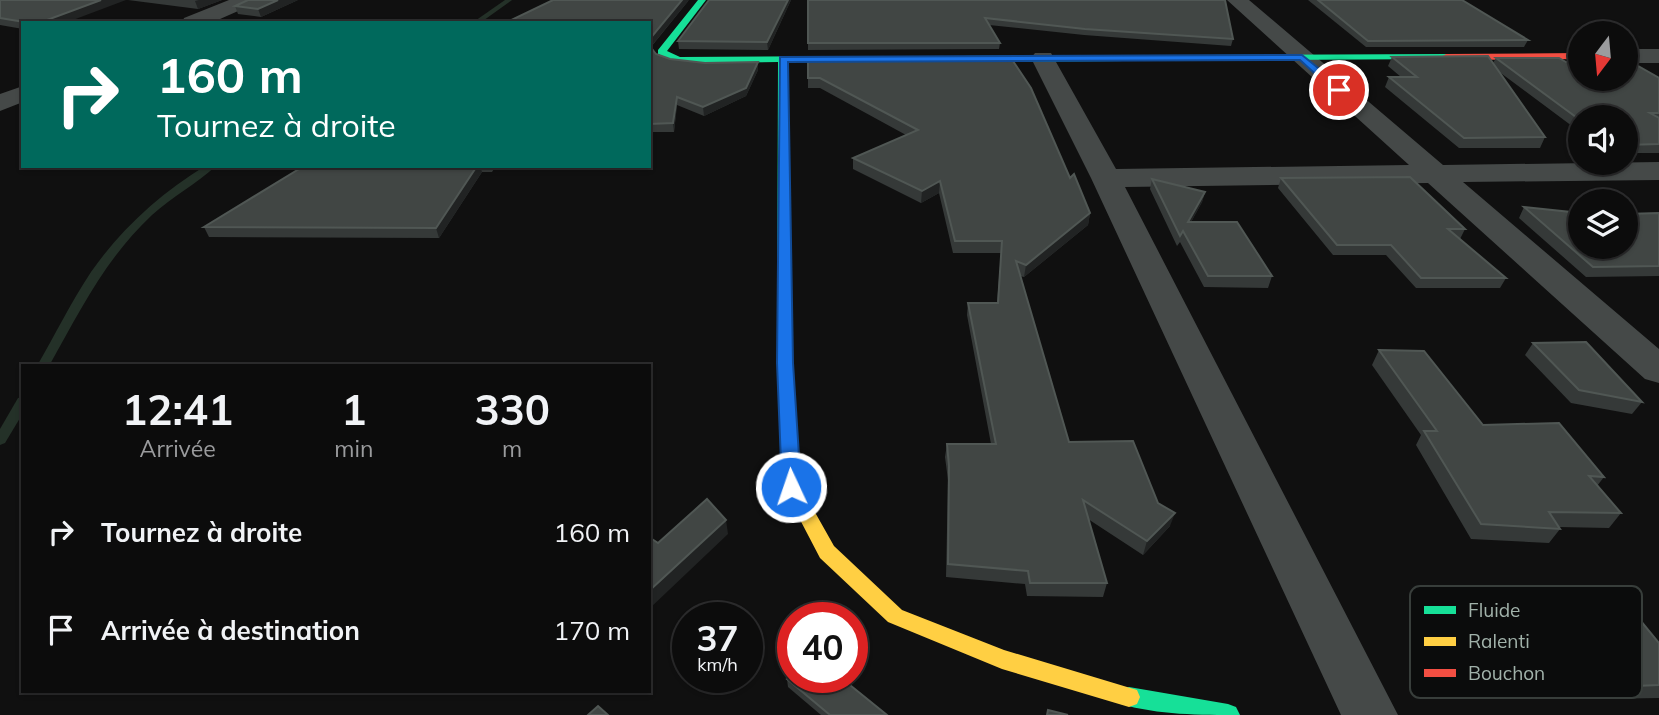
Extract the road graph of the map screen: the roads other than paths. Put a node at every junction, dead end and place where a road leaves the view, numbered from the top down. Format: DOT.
graph roads {
  1 [pos="247,0"];
  2 [pos="702,0"];
  3 [pos="1237,0"];
  4 [pos="197,21"];
  5 [pos="1568,56"];
  6 [pos="1638,56"];
  7 [pos="1659,56"];
  8 [pos="1302,57"];
  9 [pos="1043,58"];
  10 [pos="783,59"];
  11 [pos="879,59"];
  12 [pos="947,59"];
  13 [pos="21,94"];
  14 [pos="0,103"];
  15 [pos="1659,171"];
  16 [pos="1433,173"];
  17 [pos="1106,178"];
  18 [pos="1659,370"];
  19 [pos="1228,715"];
  20 [pos="1370,715"];
  1 -- 4 [label="street"];
  2 -- 10 [label="street"];
  3 -- 8 [label="street"];
  5 -- 8 [label="street"];
  6 -- 7 [label="street"];
  8 -- 9 [label="street"];
  8 -- 16 [label="street"];
  9 -- 12 [label="street"];
  9 -- 17 [label="street"];
  10 -- 11 [label="street"];
  10 -- 19 [label="street"];
  13 -- 14 [label="street"];
  15 -- 16 [label="street"];
  16 -- 17 [label="street"];
  16 -- 18 [label="street"];
  17 -- 20 [label="street"];
}
